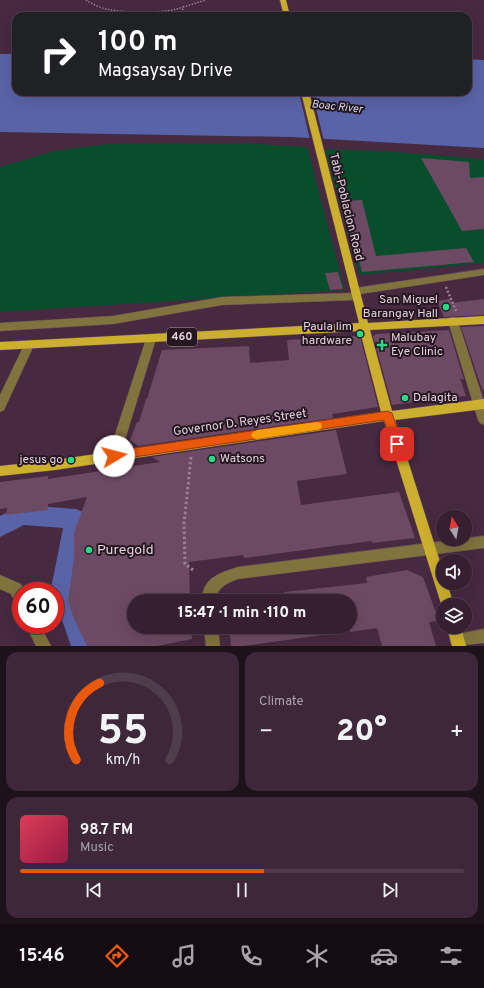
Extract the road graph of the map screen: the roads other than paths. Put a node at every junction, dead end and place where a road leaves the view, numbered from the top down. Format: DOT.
graph roads {
  1 [pos="283,0"];
  2 [pos="286,12"];
  3 [pos="306,96"];
  4 [pos="484,272"];
  5 [pos="355,294"];
  6 [pos="455,319"];
  7 [pos="484,320"];
  8 [pos="0,327"];
  9 [pos="364,327"];
  10 [pos="151,339"];
  11 [pos="30,345"];
  12 [pos="0,346"];
  13 [pos="481,404"];
  14 [pos="0,407"];
  15 [pos="388,416"];
  16 [pos="484,420"];
  17 [pos="114,456"];
  18 [pos="0,471"];
  19 [pos="484,542"];
  20 [pos="430,548"];
  21 [pos="0,582"];
  22 [pos="12,587"];
  23 [pos="209,594"];
  24 [pos="445,598"];
  25 [pos="38,634"];
  26 [pos="212,634"];
  27 [pos="484,636"];
  28 [pos="457,638"];
  29 [pos="44,646"];
  30 [pos="213,646"];
  1 -- 2 [label="main road"];
  3 -- 5 [label="main road, Tabi-Poblacion Road"];
  4 -- 5 [label="street"];
  5 -- 8 [label="street"];
  5 -- 9 [label="main road, Tabi-Poblacion Road"];
  6 -- 7 [label="main road, 460"];
  6 -- 9 [label="main road, 460"];
  6 -- 13 [label="street"];
  9 -- 10 [label="main road, 460"];
  9 -- 15 [label="main road, Tabi-Poblacion Road"];
  10 -- 11 [label="main road, 460"];
  10 -- 17 [label="street"];
  11 -- 12 [label="main road, 460"];
  11 -- 14 [label="street"];
  13 -- 15 [label="main road, Governor D. Reyes Street"];
  13 -- 16 [label="street"];
  15 -- 17 [label="main road, Governor D. Reyes Street"];
  15 -- 20 [label="main road, Tabi-Poblacion Road"];
  17 -- 18 [label="main road, Governor D. Reyes Street"];
  19 -- 20 [label="street"];
  20 -- 23 [label="street"];
  20 -- 24 [label="main road, Tabi-Poblacion Road"];
  21 -- 22 [label="street"];
  25 -- 29 [label="street"];
  26 -- 30 [label="street"];
  27 -- 28 [label="street"];
}
